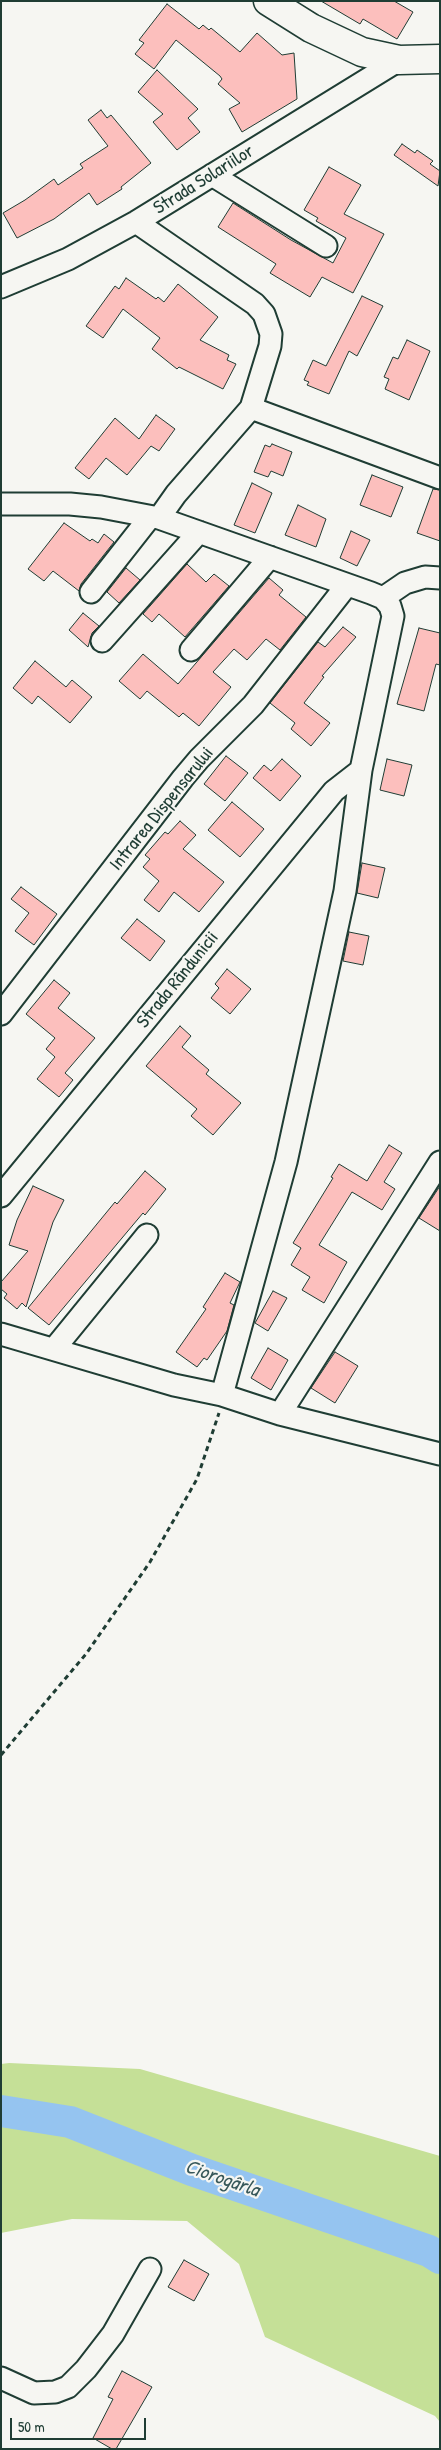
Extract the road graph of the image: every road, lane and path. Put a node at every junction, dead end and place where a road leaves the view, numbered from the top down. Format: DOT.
graph roads {
  1 [pos="268,1"];
  2 [pos="440,59"];
  3 [pos="399,60"];
  4 [pos="212,174"];
  5 [pos="136,222"];
  6 [pos="326,246"];
  7 [pos="1,287"];
  8 [pos="250,408"];
  9 [pos="440,478"];
  10 [pos="1,504"];
  11 [pos="155,517"];
  12 [pos="199,532"];
  13 [pos="270,557"];
  14 [pos="440,578"];
  15 [pos="347,585"];
  16 [pos="91,592"];
  17 [pos="383,598"];
  18 [pos="102,641"];
  19 [pos="191,650"];
  20 [pos="361,770"];
  21 [pos="1,1014"];
  22 [pos="440,1162"];
  23 [pos="1,1196"];
  24 [pos="147,1235"];
  25 [pos="1,1334"];
  26 [pos="54,1349"];
  27 [pos="222,1395"];
  28 [pos="280,1414"];
  29 [pos="440,1454"];
  30 [pos="1,1755"];
  31 [pos="150,2269"];
  32 [pos="1,2378"];
  1 -- 3 [label="main road"];
  2 -- 3 [label="main road"];
  3 -- 4 [label="street, Strada Solariilor"];
  4 -- 5 [label="street, Strada Solariilor"];
  4 -- 6 [label="street"];
  5 -- 7 [label="street, Strada Solariilor"];
  5 -- 8 [label="street"];
  8 -- 9 [label="street"];
  8 -- 11 [label="street"];
  10 -- 11 [label="street"];
  11 -- 12 [label="street"];
  11 -- 16 [label="street"];
  12 -- 13 [label="street"];
  12 -- 18 [label="street"];
  13 -- 15 [label="street"];
  13 -- 19 [label="street"];
  14 -- 17 [label="street"];
  15 -- 17 [label="street"];
  15 -- 21 [label="street, Intrarea Dispensarului"];
  17 -- 20 [label="street"];
  20 -- 23 [label="street, Strada Rândunicii"];
  20 -- 27 [label="street"];
  22 -- 28 [label="street"];
  24 -- 26 [label="street"];
  25 -- 26 [label="street"];
  26 -- 27 [label="street"];
  27 -- 28 [label="street"];
  27 -- 30 [label="path"];
  28 -- 29 [label="street"];
  31 -- 32 [label="street"];
}
